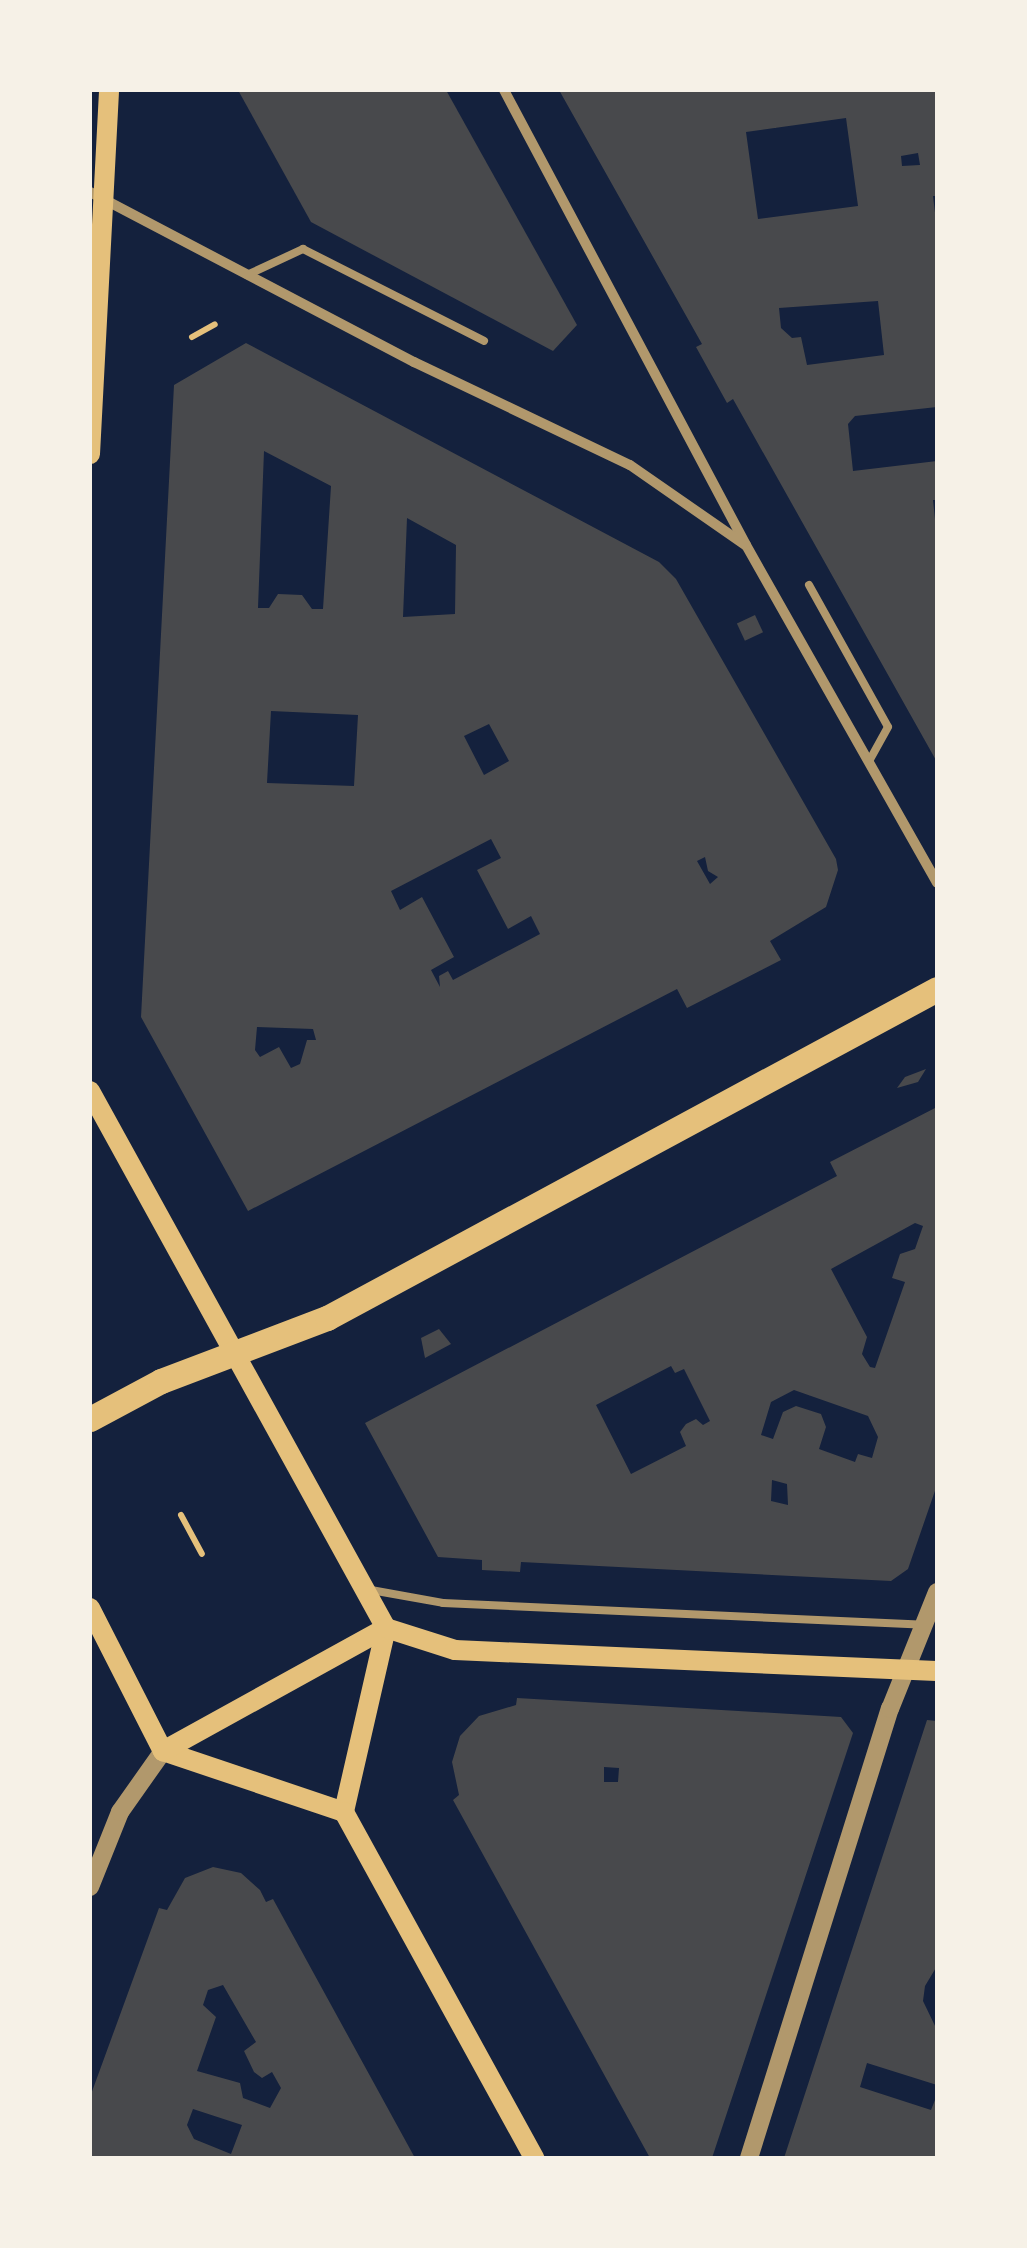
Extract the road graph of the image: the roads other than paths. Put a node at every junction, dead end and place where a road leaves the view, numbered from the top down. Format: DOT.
graph roads {
  1 [pos="109,90"];
  2 [pos="504,90"];
  3 [pos="96,195"];
  4 [pos="247,274"];
  5 [pos="484,342"];
  6 [pos="90,454"];
  7 [pos="746,545"];
  8 [pos="809,584"];
  9 [pos="868,761"];
  10 [pos="937,883"];
  11 [pos="937,989"];
  12 [pos="90,1091"];
  13 [pos="236,1353"];
  14 [pos="90,1419"];
  15 [pos="364,1588"];
  16 [pos="937,1592"];
  17 [pos="90,1608"];
  18 [pos="924,1625"];
  19 [pos="386,1628"];
  20 [pos="907,1670"];
  21 [pos="937,1672"];
  22 [pos="163,1751"];
  23 [pos="344,1812"];
  24 [pos="90,1888"];
  25 [pos="534,2158"];
  26 [pos="749,2158"];
  1 -- 3 [label="main road"];
  2 -- 7 [label="street"];
  3 -- 4 [label="street"];
  3 -- 6 [label="main road"];
  4 -- 5 [label="lane"];
  4 -- 7 [label="street"];
  7 -- 9 [label="street"];
  8 -- 9 [label="lane"];
  9 -- 10 [label="street"];
  11 -- 13 [label="main road"];
  12 -- 13 [label="main road"];
  13 -- 14 [label="main road"];
  13 -- 15 [label="main road"];
  15 -- 18 [label="lane"];
  15 -- 19 [label="main road"];
  16 -- 18 [label="street"];
  17 -- 22 [label="main road"];
  18 -- 20 [label="street"];
  19 -- 20 [label="main road"];
  19 -- 22 [label="main road"];
  19 -- 23 [label="main road"];
  20 -- 21 [label="main road"];
  20 -- 26 [label="street"];
  22 -- 23 [label="main road"];
  22 -- 24 [label="street"];
  23 -- 25 [label="main road"];
}
